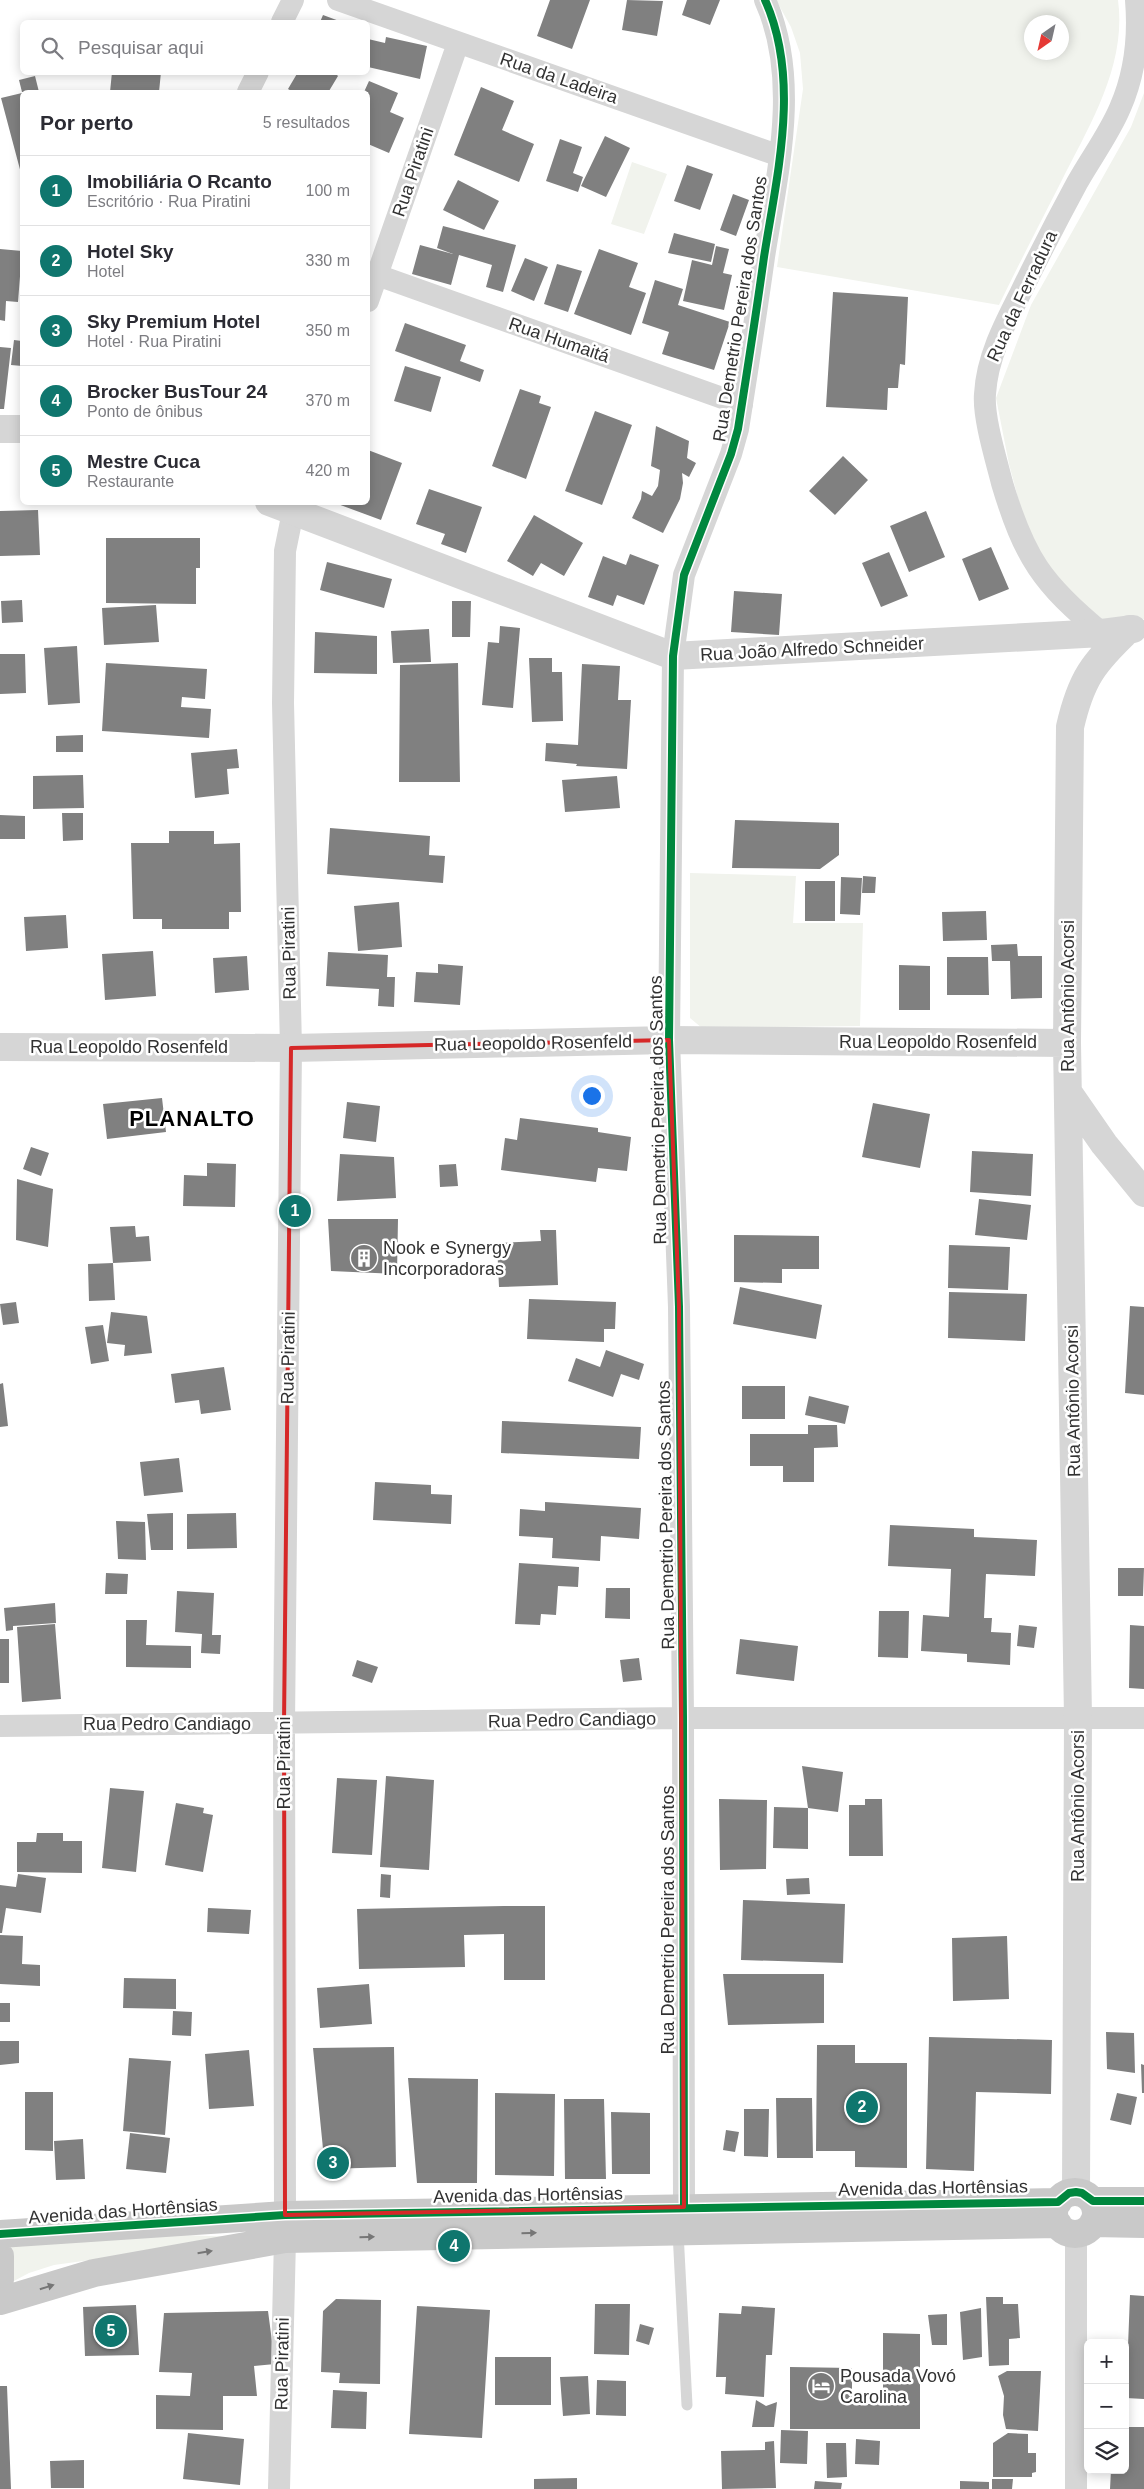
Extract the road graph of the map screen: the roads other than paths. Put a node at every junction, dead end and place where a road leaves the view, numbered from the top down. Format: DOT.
graph roads {
  1 [pos="292,0"];
  2 [pos="338,0"];
  3 [pos="765,0"];
  4 [pos="1136,0"];
  5 [pos="283,20"];
  6 [pos="458,43"];
  7 [pos="256,75"];
  8 [pos="249,90"];
  9 [pos="780,156"];
  10 [pos="377,275"];
  11 [pos="370,295"];
  12 [pos="742,404"];
  13 [pos="0,429"];
  14 [pos="20,429"];
  15 [pos="285,506"];
  16 [pos="1125,631"];
  17 [pos="673,656"];
  18 [pos="669,1040"];
  19 [pos="1067,1042"];
  20 [pos="0,1047"];
  21 [pos="292,1048"];
  22 [pos="1068,1092"];
  23 [pos="1144,1193"];
  24 [pos="683,1718"];
  25 [pos="1078,1718"];
  26 [pos="1144,1718"];
  27 [pos="284,1724"];
  28 [pos="0,1726"];
  29 [pos="1144,2201"];
  30 [pos="1076,2213"];
  31 [pos="681,2219"];
  32 [pos="1144,2224"];
  33 [pos="285,2227"];
  34 [pos="0,2234"];
  35 [pos="0,2256"];
  36 [pos="0,2280"];
  37 [pos="0,2301"];
  38 [pos="687,2405"];
  39 [pos="279,2489"];
  40 [pos="1076,2489"];
  1 -- 5 [label="street"];
  2 -- 6 [label="street, Rua da Ladeira"];
  3 -- 9 [label="street, Rua Demetrio Pereira dos Santos"];
  4 -- 16 [label="street, Rua da Ferradura"];
  6 -- 9 [label="street, Rua da Ladeira"];
  6 -- 10 [label="street, Rua Piratini"];
  7 -- 8 [label="street"];
  9 -- 12 [label="street, Rua Demetrio Pereira dos Santos"];
  10 -- 11 [label="street, Rua Piratini"];
  10 -- 12 [label="street, Rua Humaitá"];
  12 -- 17 [label="street, Rua Demetrio Pereira dos Santos"];
  13 -- 14 [label="street"];
  15 -- 17 [label="street, Rua João Alfredo Schneider"];
  15 -- 21 [label="street, Rua Piratini"];
  16 -- 17 [label="street, Rua João Alfredo Schneider"];
  16 -- 19 [label="street, Rua Antônio Acorsi"];
  17 -- 18 [label="street, Rua Demetrio Pereira dos Santos"];
  18 -- 19 [label="street, Rua Leopoldo Rosenfeld"];
  18 -- 21 [label="street, Rua Leopoldo Rosenfeld"];
  18 -- 24 [label="street, Rua Demetrio Pereira dos Santos"];
  19 -- 22 [label="street, Rua Antônio Acorsi"];
  20 -- 21 [label="street, Rua Leopoldo Rosenfeld"];
  21 -- 27 [label="street, Rua Piratini"];
  22 -- 23 [label="street"];
  22 -- 25 [label="street, Rua Antônio Acorsi"];
  24 -- 25 [label="street, Rua Pedro Candiago"];
  24 -- 27 [label="street, Rua Pedro Candiago"];
  24 -- 31 [label="street, Rua Demetrio Pereira dos Santos"];
  25 -- 26 [label="street, Rua Pedro Candiago"];
  25 -- 30 [label="street, Rua Antônio Acorsi"];
  27 -- 28 [label="street, Rua Pedro Candiago"];
  27 -- 33 [label="street, Rua Piratini"];
  29 -- 30 [label="main road, Avenida das Hortênsias"];
  30 -- 31 [label="main road, Avenida das Hortênsias"];
  30 -- 32 [label="main road, Avenida das Hortênsias"];
  30 -- 40 [label="street, Rua Antônio Acorsi"];
  31 -- 33 [label="main road, Avenida das Hortênsias"];
  31 -- 38 [label="lane"];
  33 -- 34 [label="main road, Avenida das Hortênsias"];
  37 -- 33 [label="main road, Avenida das Hortênsias, one-way"];
  33 -- 39 [label="street, Rua Piratini"];
  35 -- 36 [label="main road"];
}
